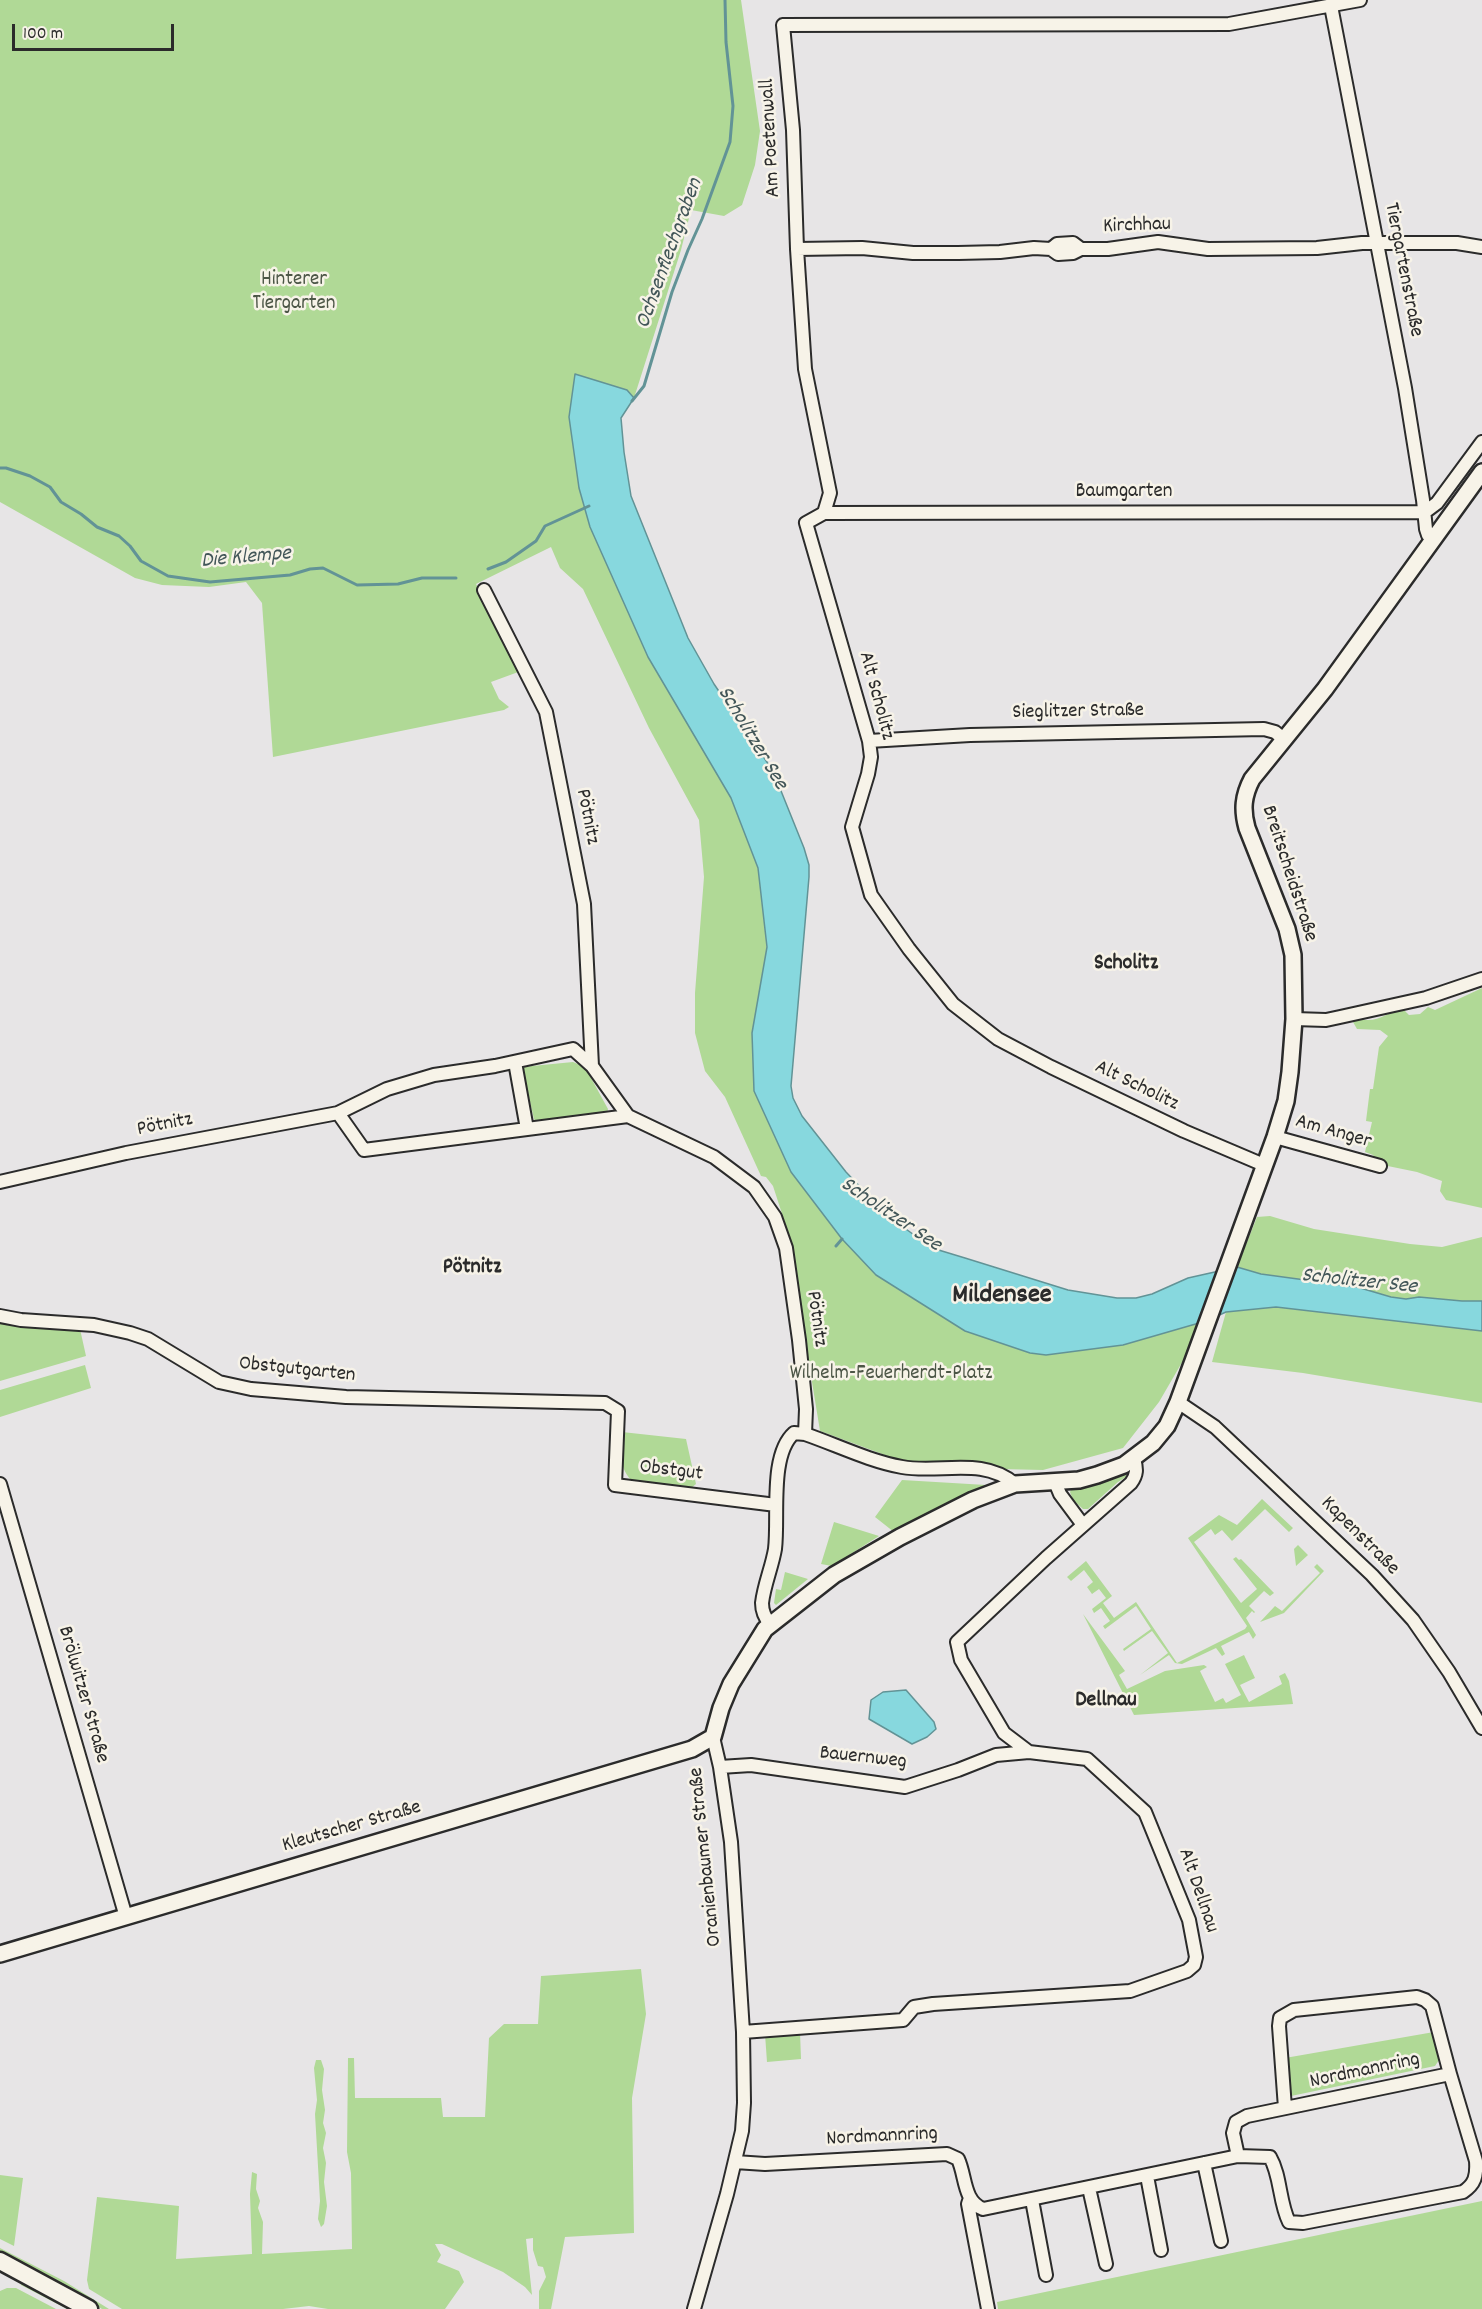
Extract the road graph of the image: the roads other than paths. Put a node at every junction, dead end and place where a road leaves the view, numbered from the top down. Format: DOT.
graph roads {
  1 [pos="1360,0"];
  2 [pos="1331,6"];
  3 [pos="1378,243"];
  4 [pos="1482,247"];
  5 [pos="797,249"];
  6 [pos="1482,442"];
  7 [pos="1482,472"];
  8 [pos="1425,512"];
  9 [pos="824,513"];
  10 [pos="1433,540"];
  11 [pos="484,590"];
  12 [pos="1285,740"];
  13 [pos="869,741"];
  14 [pos="1482,979"];
  15 [pos="1294,1019"];
  16 [pos="515,1062"];
  17 [pos="592,1066"];
  18 [pos="338,1113"];
  19 [pos="628,1116"];
  20 [pos="527,1129"];
  21 [pos="1275,1137"];
  22 [pos="1264,1165"];
  23 [pos="1380,1166"];
  24 [pos="0,1182"];
  25 [pos="0,1316"];
  26 [pos="1178,1402"];
  27 [pos="605,1403"];
  28 [pos="805,1434"];
  29 [pos="1134,1459"];
  30 [pos="1055,1482"];
  31 [pos="0,1484"];
  32 [pos="1015,1484"];
  33 [pos="776,1505"];
  34 [pos="1083,1525"];
  35 [pos="770,1624"];
  36 [pos="1482,1728"];
  37 [pos="1004,1733"];
  38 [pos="713,1737"];
  39 [pos="1029,1752"];
  40 [pos="996,1755"];
  41 [pos="720,1767"];
  42 [pos="126,1917"];
  43 [pos="0,1954"];
  44 [pos="743,2032"];
  45 [pos="1450,2074"];
  46 [pos="1285,2109"];
  47 [pos="1239,2156"];
  48 [pos="1479,2160"];
  49 [pos="735,2162"];
  50 [pos="1204,2163"];
  51 [pos="1147,2176"];
  52 [pos="1089,2188"];
  53 [pos="970,2198"];
  54 [pos="1032,2200"];
  55 [pos="1221,2241"];
  56 [pos="1161,2250"];
  57 [pos="0,2261"];
  58 [pos="1106,2264"];
  59 [pos="1046,2275"];
  60 [pos="89,2309"];
  61 [pos="693,2309"];
  62 [pos="988,2309"];
  1 -- 2 [label="street"];
  2 -- 3 [label="street, Tiergartenstraße"];
  2 -- 5 [label="street, Am Poetenwall"];
  3 -- 4 [label="street, Kirchhau"];
  3 -- 5 [label="street, Kirchhau"];
  3 -- 8 [label="street, Tiergartenstraße"];
  5 -- 9 [label="street"];
  6 -- 8 [label="street"];
  7 -- 10 [label="street, Breitscheidstraße"];
  8 -- 9 [label="street, Baumgarten"];
  8 -- 10 [label="street, Tiergartenstraße"];
  9 -- 13 [label="street, Alt Scholitz"];
  10 -- 12 [label="street, Breitscheidstraße"];
  11 -- 17 [label="street, Pötnitz"];
  12 -- 13 [label="street, Sieglitzer Straße"];
  12 -- 15 [label="street, Breitscheidstraße"];
  13 -- 22 [label="street, Alt Scholitz"];
  14 -- 15 [label="street"];
  15 -- 21 [label="street, Breitscheidstraße"];
  16 -- 17 [label="street, Pötnitz"];
  16 -- 18 [label="street, Pötnitz"];
  16 -- 20 [label="street"];
  17 -- 19 [label="street, Pötnitz"];
  18 -- 20 [label="street"];
  18 -- 24 [label="street, Pötnitz"];
  19 -- 20 [label="street"];
  19 -- 28 [label="street, Pötnitz"];
  21 -- 22 [label="street, Breitscheidstraße"];
  21 -- 23 [label="street, Am Anger"];
  22 -- 26 [label="street, Breitscheidstraße"];
  25 -- 27 [label="street, Obstgutgarten"];
  26 -- 29 [label="street"];
  26 -- 36 [label="street, Kapenstraße"];
  27 -- 33 [label="street, Obstgut"];
  28 -- 32 [label="street"];
  28 -- 33 [label="street"];
  29 -- 30 [label="street"];
  29 -- 34 [label="street"];
  30 -- 32 [label="street, Oranienbaumer Straße"];
  30 -- 34 [label="street"];
  31 -- 42 [label="street, Brölwitzer Straße"];
  32 -- 35 [label="street, Oranienbaumer Straße"];
  33 -- 35 [label="street"];
  34 -- 37 [label="street"];
  35 -- 38 [label="street, Oranienbaumer Straße"];
  37 -- 39 [label="street"];
  37 -- 40 [label="street"];
  38 -- 41 [label="street, Oranienbaumer Straße"];
  38 -- 42 [label="street, Kleutscher Straße"];
  39 -- 40 [label="street, Bauernweg"];
  39 -- 44 [label="street, Alt Dellnau"];
  40 -- 41 [label="street, Bauernweg"];
  41 -- 44 [label="street, Oranienbaumer Straße"];
  42 -- 43 [label="street, Kleutscher Straße"];
  44 -- 49 [label="street, Oranienbaumer Straße"];
  45 -- 46 [label="street, Nordmannring"];
  45 -- 46 [label="street"];
  45 -- 48 [label="street, Nordmannring"];
  46 -- 47 [label="street, Nordmannring"];
  47 -- 48 [label="street, Nordmannring"];
  47 -- 50 [label="street, Nordmannring"];
  49 -- 53 [label="street, Nordmannring"];
  49 -- 61 [label="street, Oranienbaumer Straße"];
  50 -- 51 [label="street, Nordmannring"];
  50 -- 55 [label="street"];
  51 -- 52 [label="street, Nordmannring"];
  51 -- 56 [label="street"];
  52 -- 54 [label="street, Nordmannring"];
  52 -- 58 [label="street"];
  53 -- 54 [label="street, Nordmannring"];
  53 -- 62 [label="street"];
  54 -- 59 [label="street"];
  57 -- 60 [label="main road"];
}
